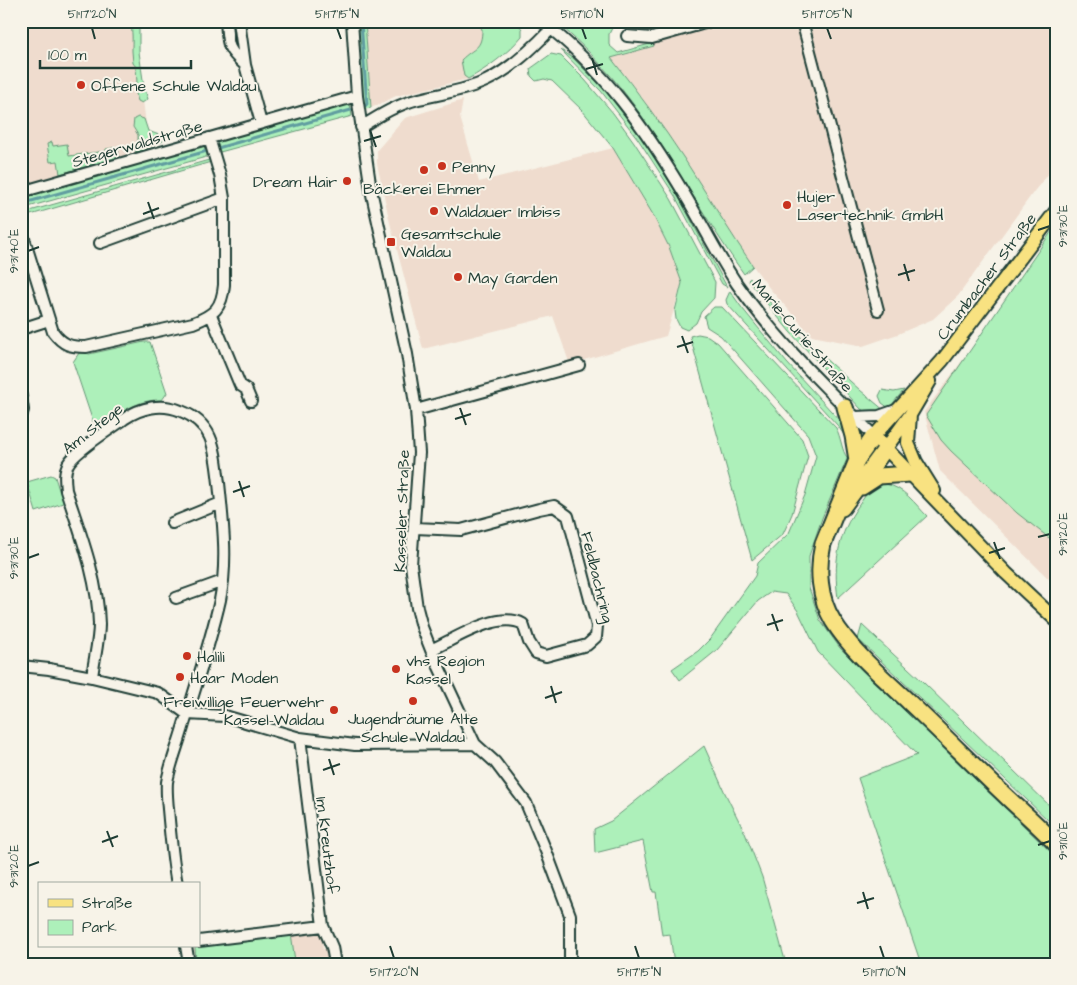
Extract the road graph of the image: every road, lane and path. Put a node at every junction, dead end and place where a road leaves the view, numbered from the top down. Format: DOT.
graph roads {
  1 [pos="226,21"];
  2 [pos="239,21"];
  3 [pos="352,21"];
  4 [pos="541,21"];
  5 [pos="712,21"];
  6 [pos="802,21"];
  7 [pos="551,29"];
  8 [pos="628,36"];
  9 [pos="245,65"];
  10 [pos="358,104"];
  11 [pos="261,124"];
  12 [pos="361,127"];
  13 [pos="211,145"];
  14 [pos="21,192"];
  15 [pos="224,198"];
  16 [pos="1056,210"];
  17 [pos="21,229"];
  18 [pos="100,243"];
  19 [pos="878,310"];
  20 [pos="211,315"];
  21 [pos="49,320"];
  22 [pos="21,329"];
  23 [pos="942,361"];
  24 [pos="578,365"];
  25 [pos="21,396"];
  26 [pos="251,401"];
  27 [pos="416,410"];
  28 [pos="896,410"];
  29 [pos="850,412"];
  30 [pos="910,415"];
  31 [pos="21,416"];
  32 [pos="874,436"];
  33 [pos="886,448"];
  34 [pos="856,460"];
  35 [pos="910,474"];
  36 [pos="856,490"];
  37 [pos="221,503"];
  38 [pos="946,510"];
  39 [pos="832,521"];
  40 [pos="172,523"];
  41 [pos="415,528"];
  42 [pos="223,581"];
  43 [pos="176,598"];
  44 [pos="1056,620"];
  45 [pos="431,650"];
  46 [pos="21,666"];
  47 [pos="92,677"];
  48 [pos="187,714"];
  49 [pos="300,738"];
  50 [pos="475,744"];
  51 [pos="1034,821"];
  52 [pos="1056,835"];
  53 [pos="1056,844"];
  54 [pos="177,882"];
  55 [pos="323,926"];
  56 [pos="200,941"];
  57 [pos="186,948"];
  58 [pos="188,964"];
  59 [pos="335,964"];
  60 [pos="570,964"];
  1 -- 9 [label="street"];
  2 -- 9 [label="street"];
  3 -- 10 [label="street, Kasseler Straße"];
  4 -- 7 [label="street, Marie-Curie-Straße"];
  5 -- 8 [label="street"];
  6 -- 19 [label="street"];
  7 -- 12 [label="street"];
  7 -- 29 [label="street, Marie-Curie-Straße"];
  9 -- 11 [label="street"];
  10 -- 11 [label="street, Stegerwaldstraße"];
  10 -- 12 [label="street, Kasseler Straße"];
  11 -- 13 [label="street, Stegerwaldstraße"];
  12 -- 27 [label="street, Kasseler Straße"];
  13 -- 14 [label="street, Stegerwaldstraße"];
  13 -- 15 [label="street"];
  15 -- 18 [label="street"];
  15 -- 20 [label="street"];
  16 -- 23 [label="main road, Crumbacher Straße"];
  17 -- 21 [label="street"];
  20 -- 21 [label="street"];
  20 -- 26 [label="street"];
  21 -- 22 [label="street"];
  23 -- 28 [label="main road, Crumbacher Straße"];
  23 -- 30 [label="main road, Crumbacher Straße"];
  24 -- 27 [label="street"];
  25 -- 31 [label="street"];
  27 -- 41 [label="street, Kasseler Straße"];
  28 -- 29 [label="street"];
  28 -- 32 [label="main road, Crumbacher Straße"];
  29 -- 32 [label="street, Marie-Curie-Straße"];
  29 -- 34 [label="highway"];
  30 -- 33 [label="main road, Crumbacher Straße"];
  30 -- 38 [label="main road, Crumbacher Straße"];
  32 -- 33 [label="main road, Marie-Curie-Straße"];
  32 -- 34 [label="highway"];
  33 -- 35 [label="main road, Marie-Curie-Straße"];
  33 -- 36 [label="highway"];
  34 -- 39 [label="highway"];
  35 -- 36 [label="highway"];
  35 -- 38 [label="main road, Marie-Curie-Straße"];
  36 -- 39 [label="highway"];
  37 -- 40 [label="street"];
  37 -- 42 [label="street, Am Stege"];
  37 -- 47 [label="street, Am Stege"];
  38 -- 44 [label="main road, Marie-Curie-Straße"];
  39 -- 51 [label="highway"];
  41 -- 45 [label="street, Kasseler Straße"];
  41 -- 45 [label="street, Feldbachring"];
  42 -- 43 [label="street"];
  42 -- 48 [label="street, Am Stege"];
  45 -- 50 [label="street, Kasseler Straße"];
  46 -- 47 [label="street"];
  47 -- 48 [label="street"];
  48 -- 49 [label="street"];
  48 -- 54 [label="street, Am Stege"];
  49 -- 50 [label="street"];
  49 -- 55 [label="street, Im Kreutzhof"];
  50 -- 60 [label="street, Kasseler Straße"];
  51 -- 52 [label="highway"];
  51 -- 53 [label="highway"];
  55 -- 56 [label="street"];
  55 -- 59 [label="street, Im Kreutzhof"];
  57 -- 58 [label="street"];
}
